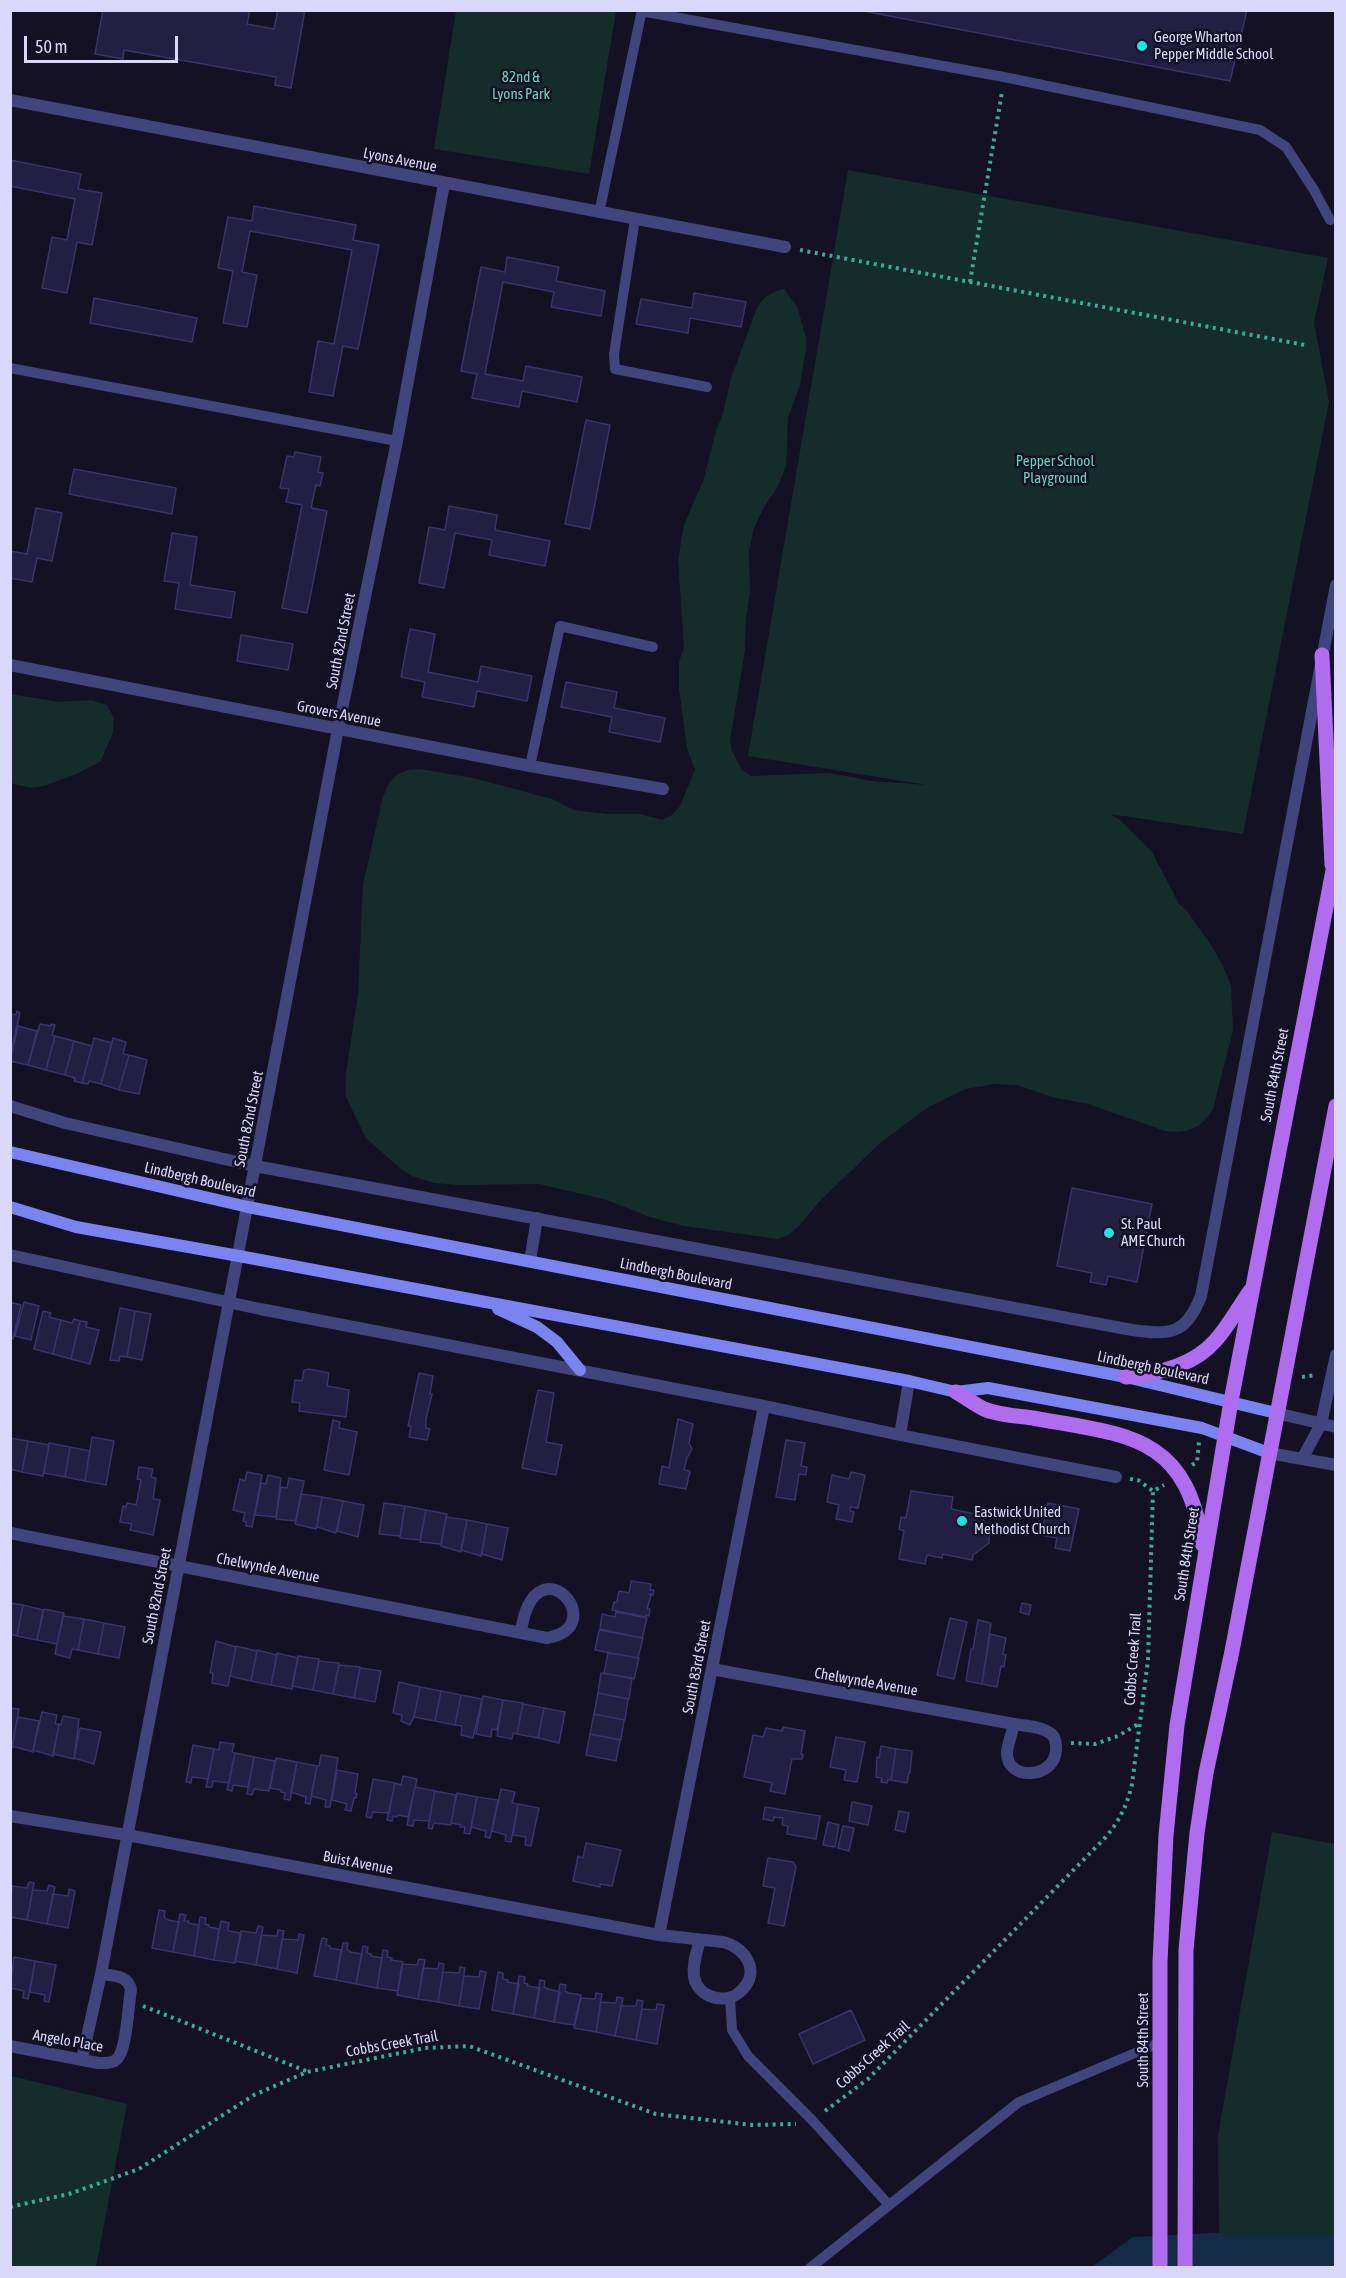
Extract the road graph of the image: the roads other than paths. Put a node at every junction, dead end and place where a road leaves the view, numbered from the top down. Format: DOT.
graph roads {
  1 [pos="641,11"];
  2 [pos="10,100"];
  3 [pos="444,184"];
  4 [pos="599,213"];
  5 [pos="635,219"];
  6 [pos="1330,220"];
  7 [pos="785,247"];
  8 [pos="10,368"];
  9 [pos="707,387"];
  10 [pos="397,441"];
  11 [pos="1335,585"];
  12 [pos="653,646"];
  13 [pos="1322,655"];
  14 [pos="10,665"];
  15 [pos="338,729"];
  16 [pos="531,766"];
  17 [pos="663,789"];
  18 [pos="1335,855"];
  19 [pos="1332,872"];
  20 [pos="10,1106"];
  21 [pos="1335,1106"];
  22 [pos="10,1152"];
  23 [pos="255,1166"];
  24 [pos="248,1207"];
  25 [pos="12,1209"];
  26 [pos="537,1218"];
  27 [pos="10,1255"];
  28 [pos="239,1256"];
  29 [pos="530,1261"];
  30 [pos="1253,1286"];
  31 [pos="477,1300"];
  32 [pos="230,1302"];
  33 [pos="1335,1355"];
  34 [pos="580,1370"];
  35 [pos="1126,1377"];
  36 [pos="909,1381"];
  37 [pos="956,1392"];
  38 [pos="1231,1401"];
  39 [pos="764,1406"];
  40 [pos="1276,1413"];
  41 [pos="1321,1424"];
  42 [pos="1335,1427"];
  43 [pos="900,1435"];
  44 [pos="1226,1437"];
  45 [pos="1269,1453"];
  46 [pos="1302,1459"];
  47 [pos="1335,1466"];
  48 [pos="1116,1477"];
  49 [pos="10,1533"];
  50 [pos="1205,1559"];
  51 [pos="178,1566"];
  52 [pos="521,1632"];
  53 [pos="712,1669"];
  54 [pos="1014,1724"];
  55 [pos="10,1816"];
  56 [pos="127,1835"];
  57 [pos="659,1935"];
  58 [pos="700,1940"];
  59 [pos="101,1974"];
  60 [pos="730,1998"];
  61 [pos="1161,2042"];
  62 [pos="10,2046"];
  63 [pos="82,2059"];
  64 [pos="889,2205"];
  65 [pos="810,2268"];
  66 [pos="1160,2268"];
  67 [pos="1185,2268"];
  1 -- 4 [label="lane"];
  1 -- 6 [label="lane"];
  2 -- 3 [label="street, Lyons Avenue"];
  3 -- 4 [label="street, Lyons Avenue"];
  3 -- 10 [label="street, South 82nd Street"];
  4 -- 5 [label="street, Lyons Avenue"];
  5 -- 7 [label="street, Lyons Avenue"];
  5 -- 9 [label="lane"];
  8 -- 10 [label="lane"];
  10 -- 15 [label="street, South 82nd Street"];
  11 -- 13 [label="street"];
  12 -- 16 [label="lane"];
  13 -- 19 [label="main road"];
  13 -- 26 [label="street, Lindbergh Boulevard"];
  14 -- 15 [label="street, Grovers Avenue"];
  15 -- 16 [label="street, Grovers Avenue"];
  15 -- 23 [label="street, South 82nd Street"];
  16 -- 17 [label="street, Grovers Avenue"];
  18 -- 19 [label="main road, South 84th Street"];
  19 -- 30 [label="main road, South 84th Street"];
  20 -- 23 [label="street, Lindbergh Boulevard"];
  21 -- 40 [label="main road"];
  22 -- 24 [label="main road, Lindbergh Boulevard"];
  23 -- 24 [label="street, South 82nd Street"];
  23 -- 26 [label="street, Lindbergh Boulevard"];
  24 -- 28 [label="street, South 82nd Street"];
  24 -- 29 [label="main road, Lindbergh Boulevard"];
  25 -- 28 [label="main road"];
  26 -- 29 [label="street"];
  27 -- 32 [label="street"];
  28 -- 31 [label="main road"];
  28 -- 32 [label="street, South 82nd Street"];
  29 -- 35 [label="main road, Lindbergh Boulevard"];
  30 -- 35 [label="main road"];
  30 -- 38 [label="main road, South 84th Street"];
  31 -- 34 [label="main road"];
  31 -- 36 [label="main road"];
  32 -- 34 [label="street"];
  32 -- 51 [label="street, South 82nd Street"];
  33 -- 41 [label="street"];
  34 -- 39 [label="street"];
  35 -- 38 [label="main road, Lindbergh Boulevard"];
  36 -- 37 [label="main road"];
  36 -- 43 [label="street"];
  37 -- 44 [label="main road"];
  37 -- 50 [label="main road"];
  38 -- 40 [label="main road, Lindbergh Boulevard"];
  38 -- 44 [label="main road, South 84th Street"];
  39 -- 43 [label="street"];
  39 -- 53 [label="street, South 83rd Street"];
  40 -- 41 [label="street, Lindbergh Boulevard"];
  40 -- 45 [label="main road"];
  41 -- 42 [label="street, Lindbergh Boulevard"];
  41 -- 46 [label="street"];
  43 -- 48 [label="street"];
  44 -- 45 [label="main road"];
  44 -- 50 [label="main road, South 84th Street"];
  45 -- 46 [label="street"];
  45 -- 67 [label="main road"];
  46 -- 47 [label="street"];
  49 -- 51 [label="street, Chelwynde Avenue"];
  50 -- 61 [label="main road, South 84th Street"];
  51 -- 52 [label="street, Chelwynde Avenue"];
  51 -- 56 [label="street, South 82nd Street"];
  52 -- 52 [label="street, Chelwynde Avenue"];
  53 -- 54 [label="street, Chelwynde Avenue"];
  53 -- 57 [label="street, South 83rd Street"];
  54 -- 54 [label="street, Chelwynde Avenue"];
  55 -- 56 [label="street, Buist Avenue"];
  56 -- 57 [label="street, Buist Avenue"];
  56 -- 59 [label="street, South 82nd Street"];
  57 -- 58 [label="street, Buist Avenue"];
  58 -- 60 [label="street"];
  58 -- 60 [label="street, Buist Avenue"];
  59 -- 63 [label="street, South 82nd Street"];
  59 -- 63 [label="street, Angelo Place"];
  60 -- 64 [label="lane"];
  61 -- 64 [label="lane"];
  61 -- 66 [label="main road, South 84th Street"];
  62 -- 63 [label="street, Angelo Place"];
  64 -- 65 [label="lane"];
}
